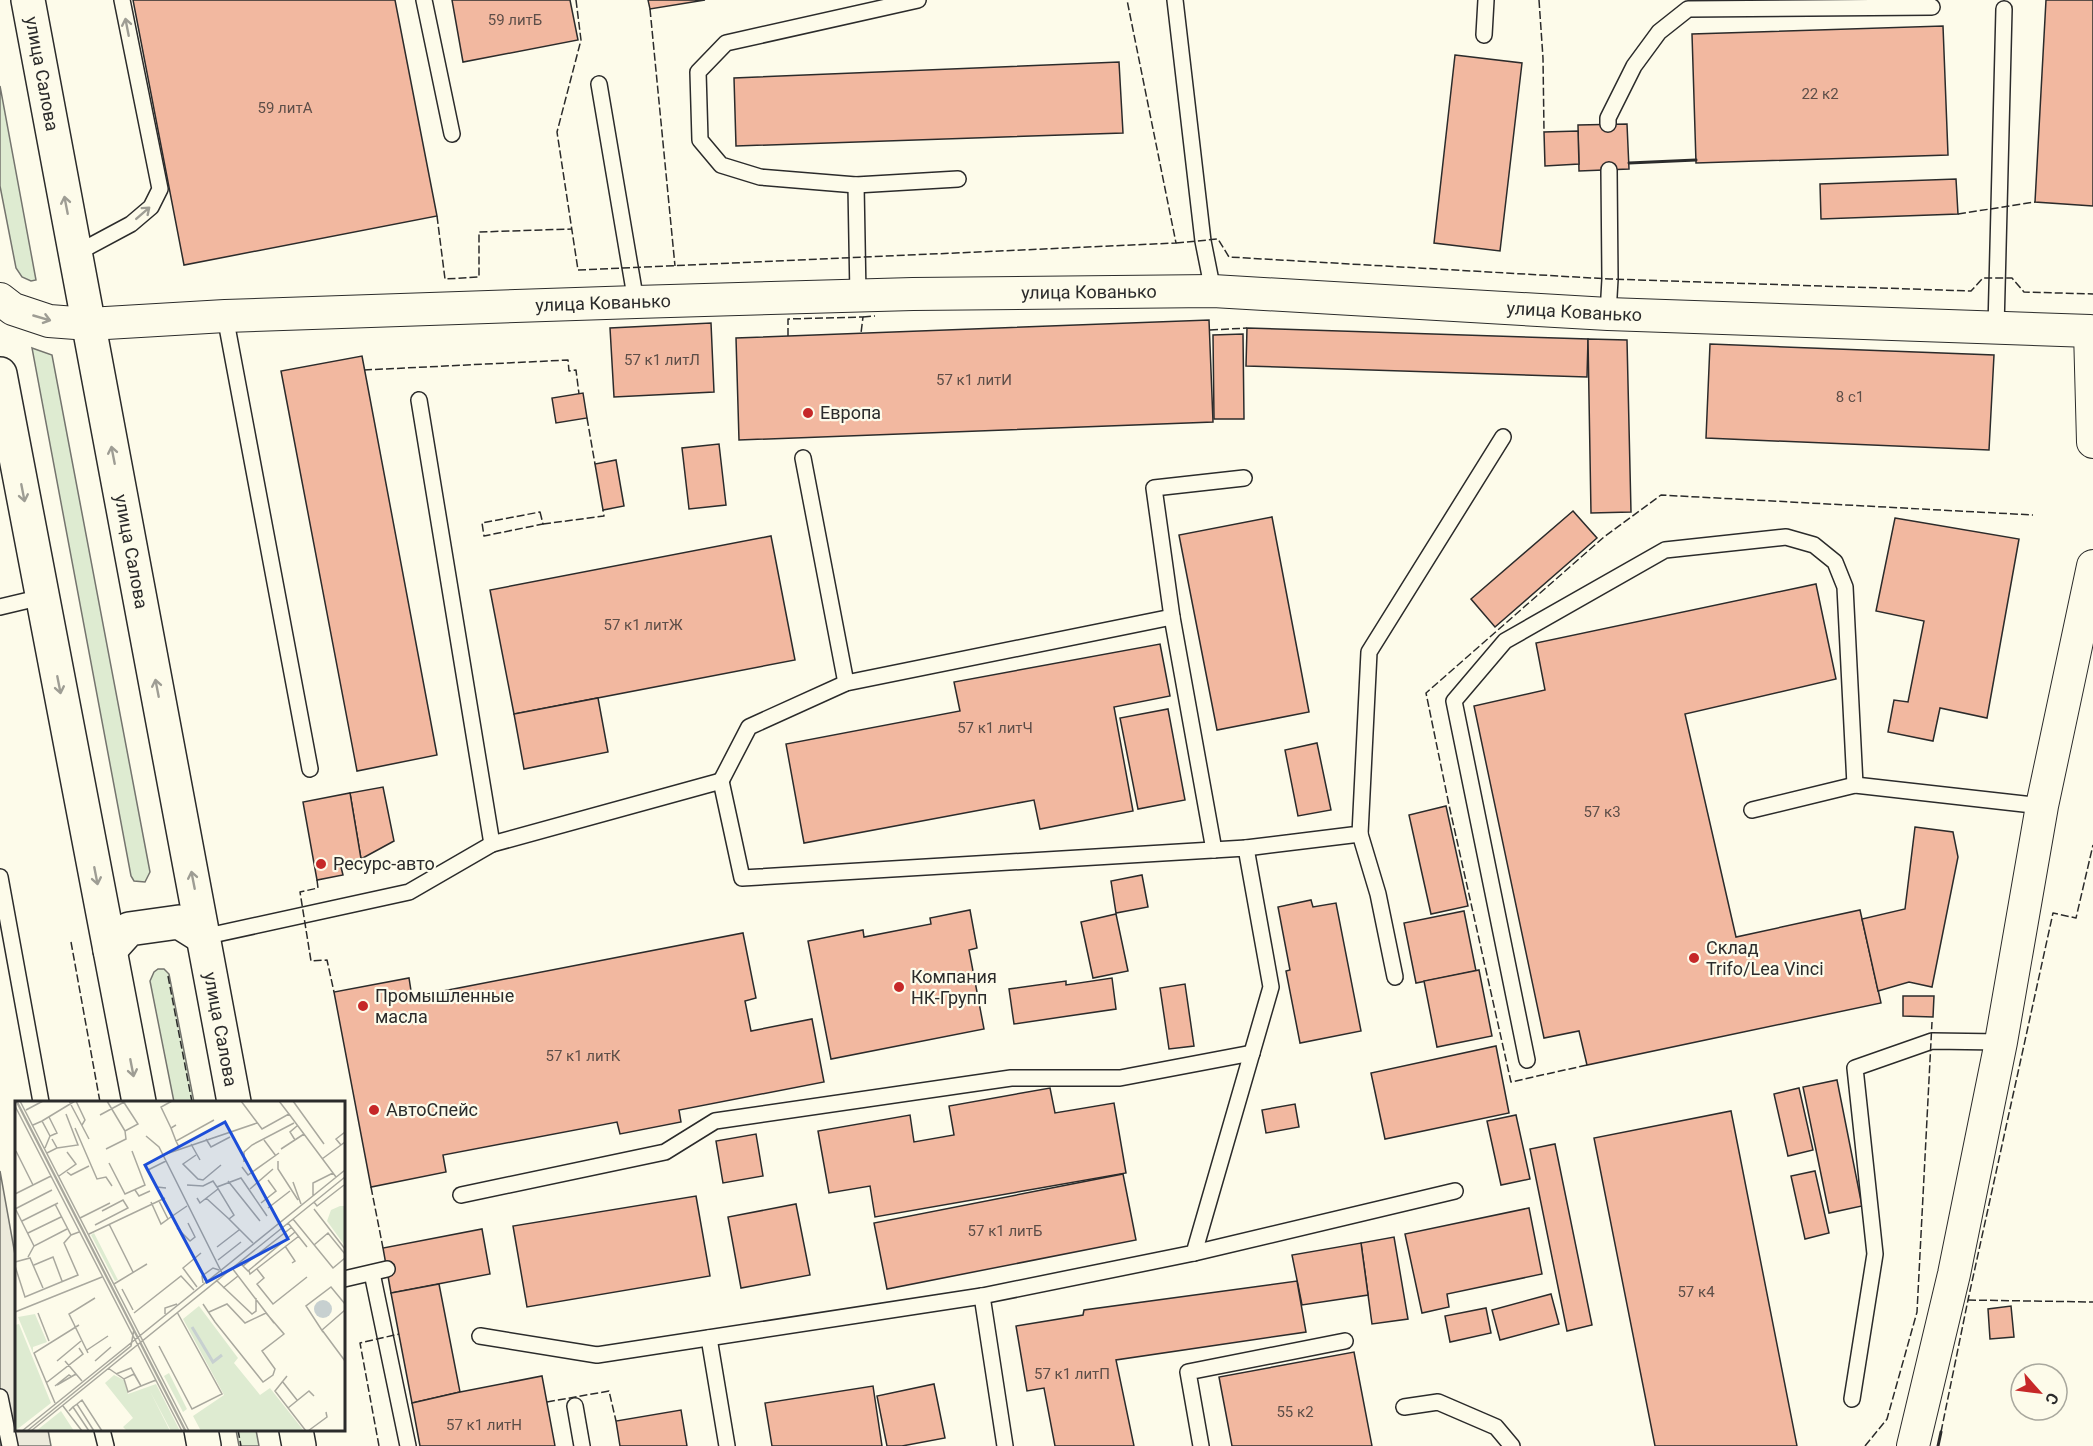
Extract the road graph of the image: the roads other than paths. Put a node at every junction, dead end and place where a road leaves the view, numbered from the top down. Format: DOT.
graph roads {
  1 [pos="28,0"];
  2 [pos="122,0"];
  3 [pos="424,0"];
  4 [pos="918,0"];
  5 [pos="1174,0"];
  6 [pos="1486,0"];
  7 [pos="1932,7"];
  8 [pos="2004,9"];
  9 [pos="1484,35"];
  10 [pos="599,84"];
  11 [pos="1608,124"];
  12 [pos="452,134"];
  13 [pos="1609,170"];
  14 [pos="958,179"];
  15 [pos="856,185"];
  16 [pos="75,254"];
  17 [pos="1213,291"];
  18 [pos="858,296"];
  19 [pos="0,299"];
  20 [pos="636,302"];
  21 [pos="1608,314"];
  22 [pos="225,316"];
  23 [pos="89,324"];
  24 [pos="1996,328"];
  25 [pos="2092,331"];
  26 [pos="0,374"];
  27 [pos="419,400"];
  28 [pos="1503,437"];
  29 [pos="2093,442"];
  30 [pos="803,458"];
  31 [pos="8,459"];
  32 [pos="1244,478"];
  33 [pos="2093,566"];
  34 [pos="42,597"];
  35 [pos="0,607"];
  36 [pos="2089,608"];
  37 [pos="1172,617"];
  38 [pos="846,683"];
  39 [pos="310,769"];
  40 [pos="721,781"];
  41 [pos="1855,785"];
  42 [pos="2042,806"];
  43 [pos="1752,810"];
  44 [pos="1360,834"];
  45 [pos="492,844"];
  46 [pos="1246,848"];
  47 [pos="1214,850"];
  48 [pos="0,877"];
  49 [pos="203,937"];
  50 [pos="110,950"];
  51 [pos="1395,977"];
  52 [pos="2001,1042"];
  53 [pos="1252,1053"];
  54 [pos="1527,1060"];
  55 [pos="41,1101"];
  56 [pos="139,1101"];
  57 [pos="234,1101"];
  58 [pos="1455,1191"];
  59 [pos="461,1195"];
  60 [pos="1194,1253"];
  61 [pos="345,1279"];
  62 [pos="982,1296"];
  63 [pos="480,1336"];
  64 [pos="709,1338"];
  65 [pos="1345,1341"];
  66 [pos="0,1397"];
  67 [pos="1852,1399"];
  68 [pos="575,1406"];
  69 [pos="1404,1407"];
  70 [pos="102,1431"];
  71 [pos="201,1431"];
  72 [pos="296,1431"];
  73 [pos="10,1446"];
  74 [pos="106,1446"];
  75 [pos="204,1446"];
  76 [pos="299,1446"];
  77 [pos="408,1446"];
  78 [pos="582,1446"];
  79 [pos="727,1446"];
  80 [pos="1005,1446"];
  81 [pos="1201,1446"];
  82 [pos="1512,1446"];
  83 [pos="1914,1446"];
  16 -- 1 [label="main road, улица Салова, one-way"];
  16 -- 2 [label="lane, one-way"];
  3 -- 12 [label="lane"];
  4 -- 15 [label="lane"];
  5 -- 17 [label="lane"];
  6 -- 9 [label="lane"];
  7 -- 11 [label="lane"];
  8 -- 24 [label="lane"];
  10 -- 20 [label="lane"];
  13 -- 21 [label="lane"];
  14 -- 15 [label="lane"];
  15 -- 18 [label="lane"];
  16 -- 23 [label="main road, улица Салова"];
  17 -- 18 [label="street, улица Кованько"];
  17 -- 21 [label="street, улица Кованько"];
  18 -- 20 [label="street, улица Кованько"];
  19 -- 23 [label="street, улица Кованько, one-way"];
  20 -- 22 [label="street, улица Кованько"];
  21 -- 24 [label="street, улица Кованько"];
  22 -- 23 [label="street, улица Кованько"];
  22 -- 39 [label="lane"];
  49 -- 23 [label="main road, улица Салова, one-way"];
  24 -- 25 [label="street, улица Кованько"];
  25 -- 29 [label="street"];
  26 -- 31 [label="main road"];
  27 -- 45 [label="lane"];
  28 -- 44 [label="lane"];
  30 -- 38 [label="lane"];
  31 -- 34 [label="main road, one-way"];
  32 -- 37 [label="lane"];
  33 -- 36 [label="street"];
  34 -- 35 [label="lane"];
  34 -- 50 [label="main road, one-way"];
  36 -- 42 [label="street"];
  37 -- 38 [label="lane"];
  37 -- 47 [label="lane"];
  38 -- 40 [label="lane"];
  40 -- 45 [label="lane"];
  40 -- 47 [label="lane"];
  41 -- 42 [label="lane"];
  41 -- 43 [label="lane"];
  41 -- 54 [label="lane"];
  42 -- 52 [label="street"];
  44 -- 46 [label="lane"];
  44 -- 51 [label="lane"];
  45 -- 49 [label="lane"];
  46 -- 47 [label="lane"];
  46 -- 53 [label="lane"];
  48 -- 55 [label="lane"];
  49 -- 50 [label="main road"];
  49 -- 57 [label="main road, улица Салова"];
  50 -- 56 [label="main road, one-way"];
  52 -- 67 [label="lane"];
  52 -- 83 [label="street"];
  53 -- 59 [label="lane"];
  53 -- 60 [label="lane"];
  58 -- 60 [label="lane"];
  60 -- 62 [label="lane"];
  61 -- 77 [label="lane"];
  62 -- 64 [label="lane"];
  62 -- 80 [label="lane"];
  63 -- 64 [label="lane"];
  64 -- 79 [label="lane"];
  65 -- 81 [label="lane"];
  66 -- 73 [label="lane"];
  68 -- 78 [label="lane"];
  69 -- 82 [label="lane"];
  70 -- 74 [label="lane"];
  71 -- 75 [label="main road"];
  72 -- 76 [label="main road"];
}
